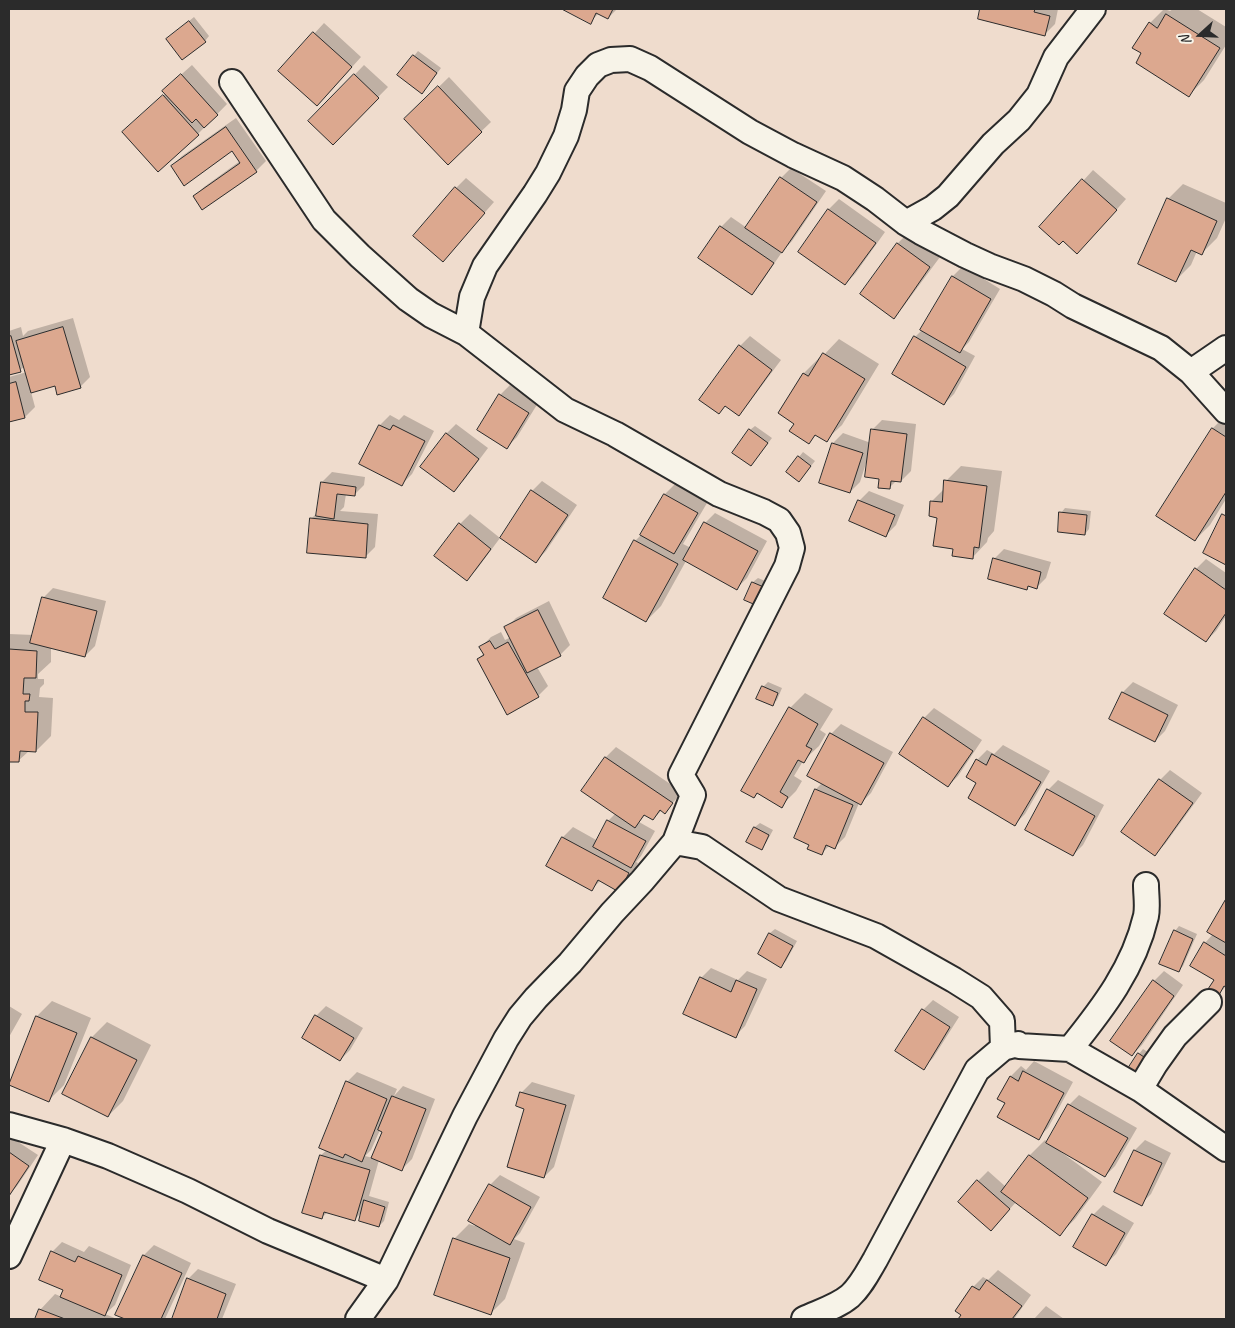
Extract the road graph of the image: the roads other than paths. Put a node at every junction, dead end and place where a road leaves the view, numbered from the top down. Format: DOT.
graph roads {
  1 [pos="1093,9"];
  2 [pos="232,82"];
  3 [pos="906,223"];
  4 [pos="466,333"];
  5 [pos="1226,348"];
  6 [pos="1191,372"];
  7 [pos="1226,410"];
  8 [pos="674,842"];
  9 [pos="1146,885"];
  10 [pos="1209,1002"];
  11 [pos="1003,1048"];
  12 [pos="1070,1049"];
  13 [pos="1140,1089"];
  14 [pos="9,1125"];
  15 [pos="62,1140"];
  16 [pos="1226,1149"];
  17 [pos="9,1256"];
  18 [pos="386,1280"];
  19 [pos="358,1319"];
  20 [pos="804,1319"];
  1 -- 3 [label="street"];
  2 -- 4 [label="street"];
  3 -- 4 [label="street"];
  3 -- 6 [label="street"];
  4 -- 8 [label="street"];
  5 -- 6 [label="street"];
  6 -- 7 [label="street"];
  8 -- 11 [label="street"];
  8 -- 18 [label="street"];
  9 -- 12 [label="street"];
  10 -- 13 [label="street"];
  11 -- 12 [label="street"];
  11 -- 20 [label="street"];
  12 -- 13 [label="street"];
  13 -- 16 [label="street"];
  14 -- 15 [label="street"];
  15 -- 17 [label="street"];
  15 -- 18 [label="street"];
  18 -- 19 [label="street"];
}
